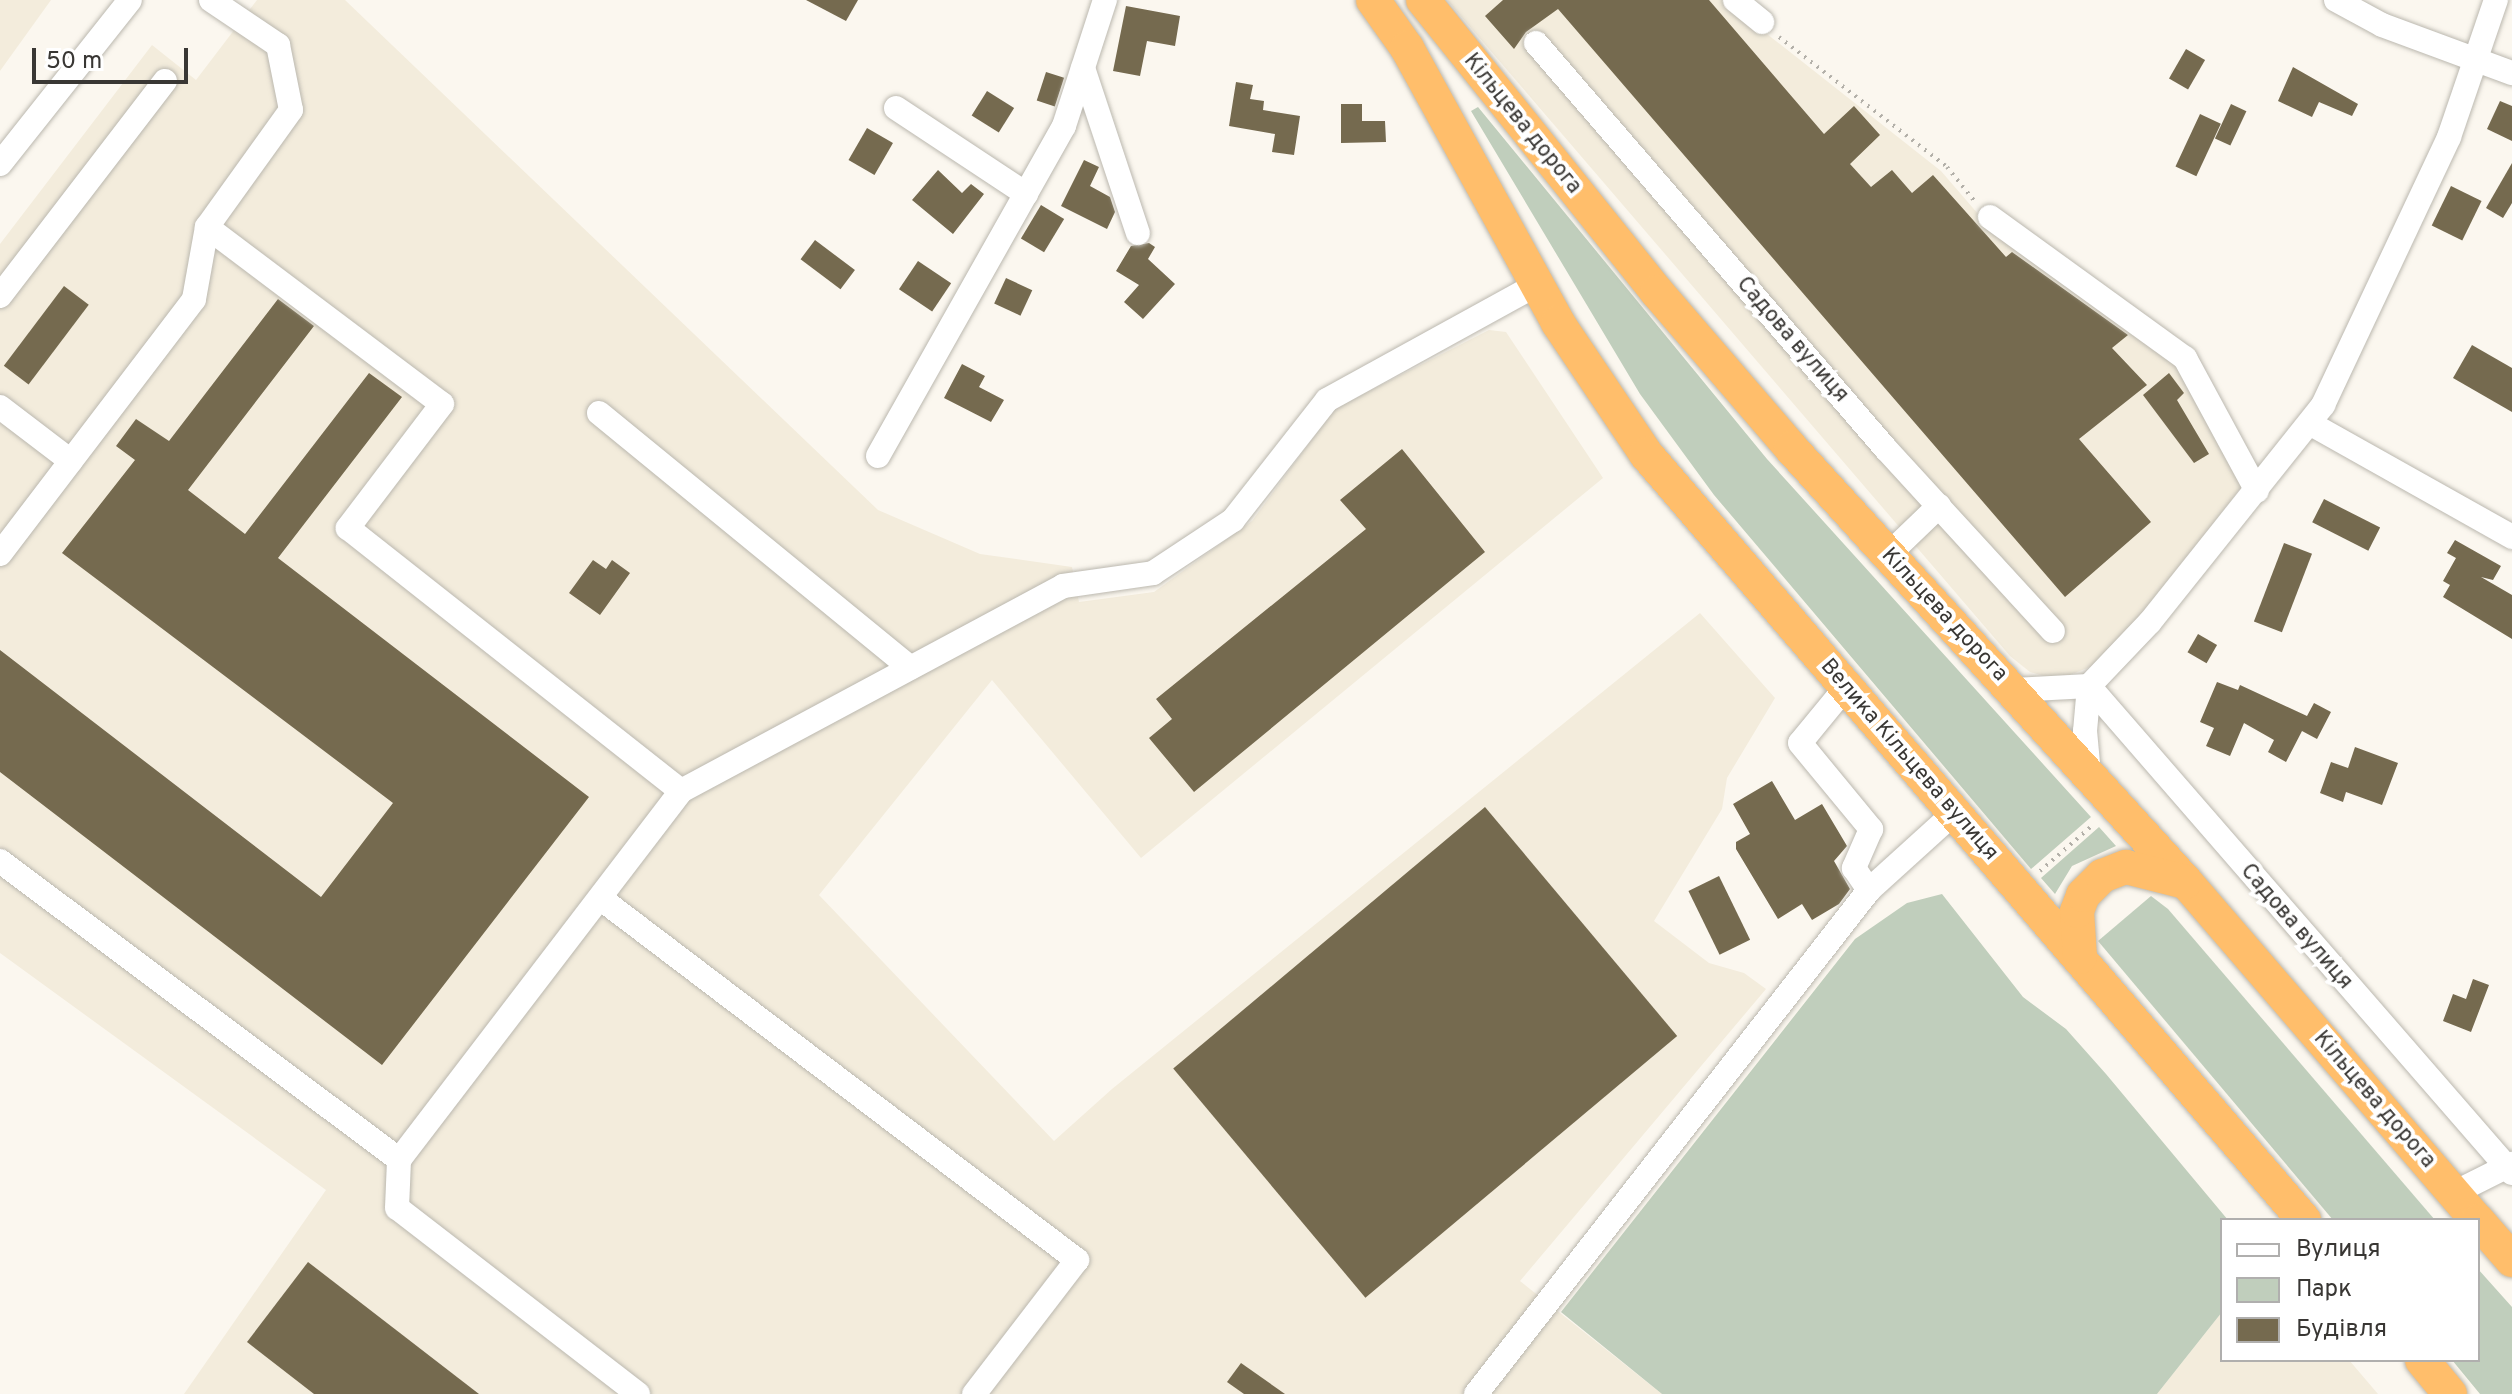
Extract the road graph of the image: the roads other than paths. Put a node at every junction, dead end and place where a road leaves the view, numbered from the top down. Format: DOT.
graph roads {
  1 [pos="130,0"];
  2 [pos="211,0"];
  3 [pos="1105,0"];
  4 [pos="1373,0"];
  5 [pos="1423,0"];
  6 [pos="1735,0"];
  7 [pos="2336,0"];
  8 [pos="2496,0"];
  9 [pos="1762,22"];
  10 [pos="1536,43"];
  11 [pos="2479,59"];
  12 [pos="1083,68"];
  13 [pos="2512,73"];
  14 [pos="165,81"];
  15 [pos="896,108"];
  16 [pos="0,164"];
  17 [pos="1026,194"];
  18 [pos="1990,217"];
  19 [pos="207,227"];
  20 [pos="1138,233"];
  21 [pos="1536,285"];
  22 [pos="0,296"];
  23 [pos="0,407"];
  24 [pos="599,413"];
  25 [pos="2311,424"];
  26 [pos="878,456"];
  27 [pos="71,461"];
  28 [pos="2257,491"];
  29 [pos="1939,506"];
  30 [pos="2512,537"];
  31 [pos="0,554"];
  32 [pos="1888,555"];
  33 [pos="2053,631"];
  34 [pos="910,668"];
  35 [pos="2089,686"];
  36 [pos="1846,687"];
  37 [pos="2014,690"];
  38 [pos="2089,774"];
  39 [pos="681,791"];
  40 [pos="1955,812"];
  41 [pos="0,861"];
  42 [pos="2186,882"];
  43 [pos="1869,890"];
  44 [pos="600,898"];
  45 [pos="2080,957"];
  46 [pos="399,1160"];
  47 [pos="2510,1168"];
  48 [pos="2454,1193"];
  49 [pos="2302,1218"];
  50 [pos="2476,1218"];
  51 [pos="2480,1222"];
  52 [pos="2512,1260"];
  53 [pos="2424,1362"];
  54 [pos="638,1394"];
  55 [pos="974,1394"];
  56 [pos="1476,1394"];
  57 [pos="2450,1394"];
  1 -- 16 [label="street"];
  2 -- 19 [label="street"];
  3 -- 12 [label="street"];
  4 -- 21 [label="highway"];
  5 -- 32 [label="highway, Кільцева дорога"];
  6 -- 9 [label="street"];
  7 -- 11 [label="street"];
  8 -- 11 [label="street"];
  10 -- 29 [label="street, Садова вулиця"];
  11 -- 13 [label="street"];
  11 -- 25 [label="street"];
  12 -- 17 [label="street"];
  12 -- 20 [label="street"];
  14 -- 22 [label="street"];
  15 -- 17 [label="street"];
  17 -- 26 [label="street"];
  18 -- 28 [label="street"];
  19 -- 27 [label="street"];
  19 -- 39 [label="street"];
  21 -- 34 [label="street"];
  21 -- 36 [label="highway, Велика Кільцева вулиця"];
  23 -- 27 [label="street"];
  24 -- 34 [label="street"];
  25 -- 28 [label="street"];
  25 -- 30 [label="street"];
  27 -- 31 [label="street"];
  28 -- 35 [label="street"];
  29 -- 32 [label="street"];
  29 -- 33 [label="street, Садова вулиця"];
  32 -- 37 [label="highway, Кільцева дорога"];
  34 -- 39 [label="street"];
  35 -- 37 [label="street"];
  35 -- 38 [label="street"];
  35 -- 47 [label="street, Садова вулиця"];
  36 -- 40 [label="highway, Велика Кільцева вулиця"];
  36 -- 43 [label="street"];
  37 -- 38 [label="highway, Кільцева дорога"];
  38 -- 42 [label="highway, Кільцева дорога"];
  39 -- 44 [label="street"];
  40 -- 43 [label="street"];
  40 -- 45 [label="highway, Велика Кільцева вулиця"];
  41 -- 46 [label="street"];
  42 -- 45 [label="highway"];
  42 -- 48 [label="highway, Кільцева дорога"];
  43 -- 56 [label="street"];
  44 -- 46 [label="street"];
  44 -- 55 [label="street"];
  45 -- 49 [label="highway, Велика Кільцева вулиця"];
  46 -- 54 [label="street"];
  47 -- 48 [label="street, Садова вулиця"];
  48 -- 50 [label="highway, Кільцева дорога"];
  51 -- 52 [label="highway, Кільцева дорога"];
  53 -- 57 [label="highway"];
}
